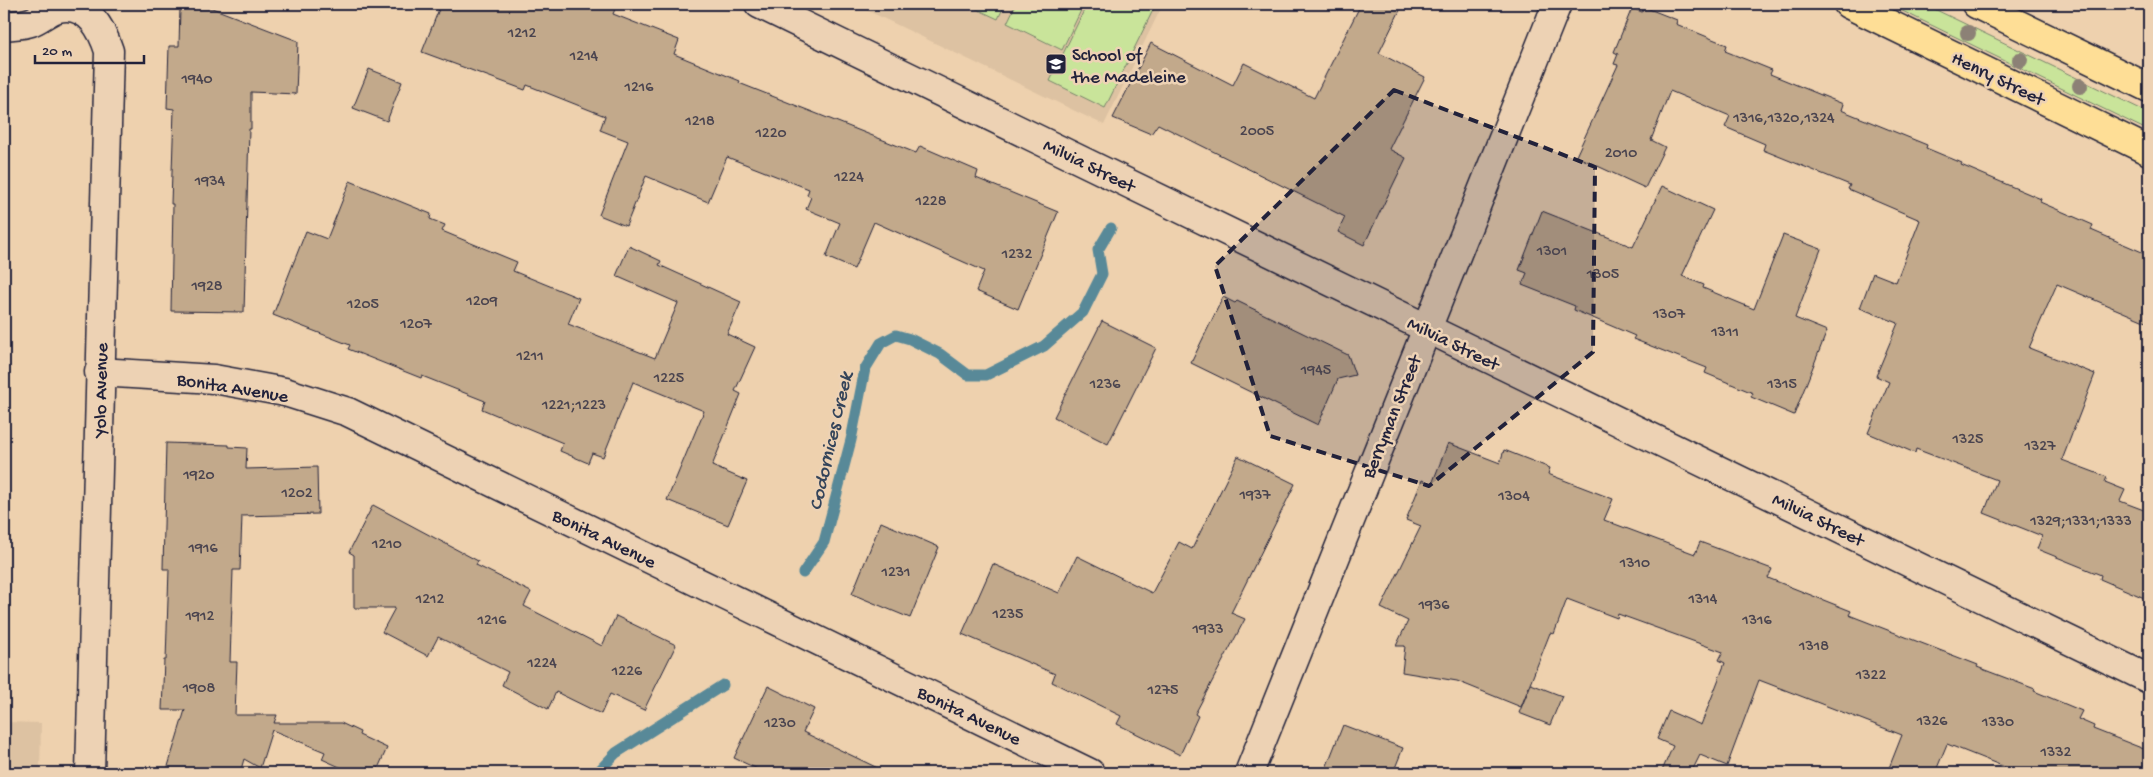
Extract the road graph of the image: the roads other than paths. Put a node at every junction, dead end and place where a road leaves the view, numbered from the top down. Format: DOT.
graph roads {
  1 [pos="759,4"];
  2 [pos="1556,4"];
  3 [pos="1848,4"];
  4 [pos="1976,4"];
  5 [pos="4,26"];
  6 [pos="2149,88"];
  7 [pos="2149,150"];
  8 [pos="1426,328"];
  9 [pos="99,372"];
  10 [pos="2149,679"];
  11 [pos="90,773"];
  12 [pos="1090,773"];
  13 [pos="1248,773"];
  1 -- 8 [label="street, Milvia Street"];
  2 -- 8 [label="street, Berryman Street"];
  3 -- 7 [label="main road, Henry Street"];
  4 -- 6 [label="main road"];
  5 -- 9 [label="street, Yolo Avenue"];
  8 -- 10 [label="street, Milvia Street"];
  8 -- 13 [label="street, Berryman Street"];
  9 -- 11 [label="street, Yolo Avenue"];
  9 -- 12 [label="street, Bonita Avenue"];
}
